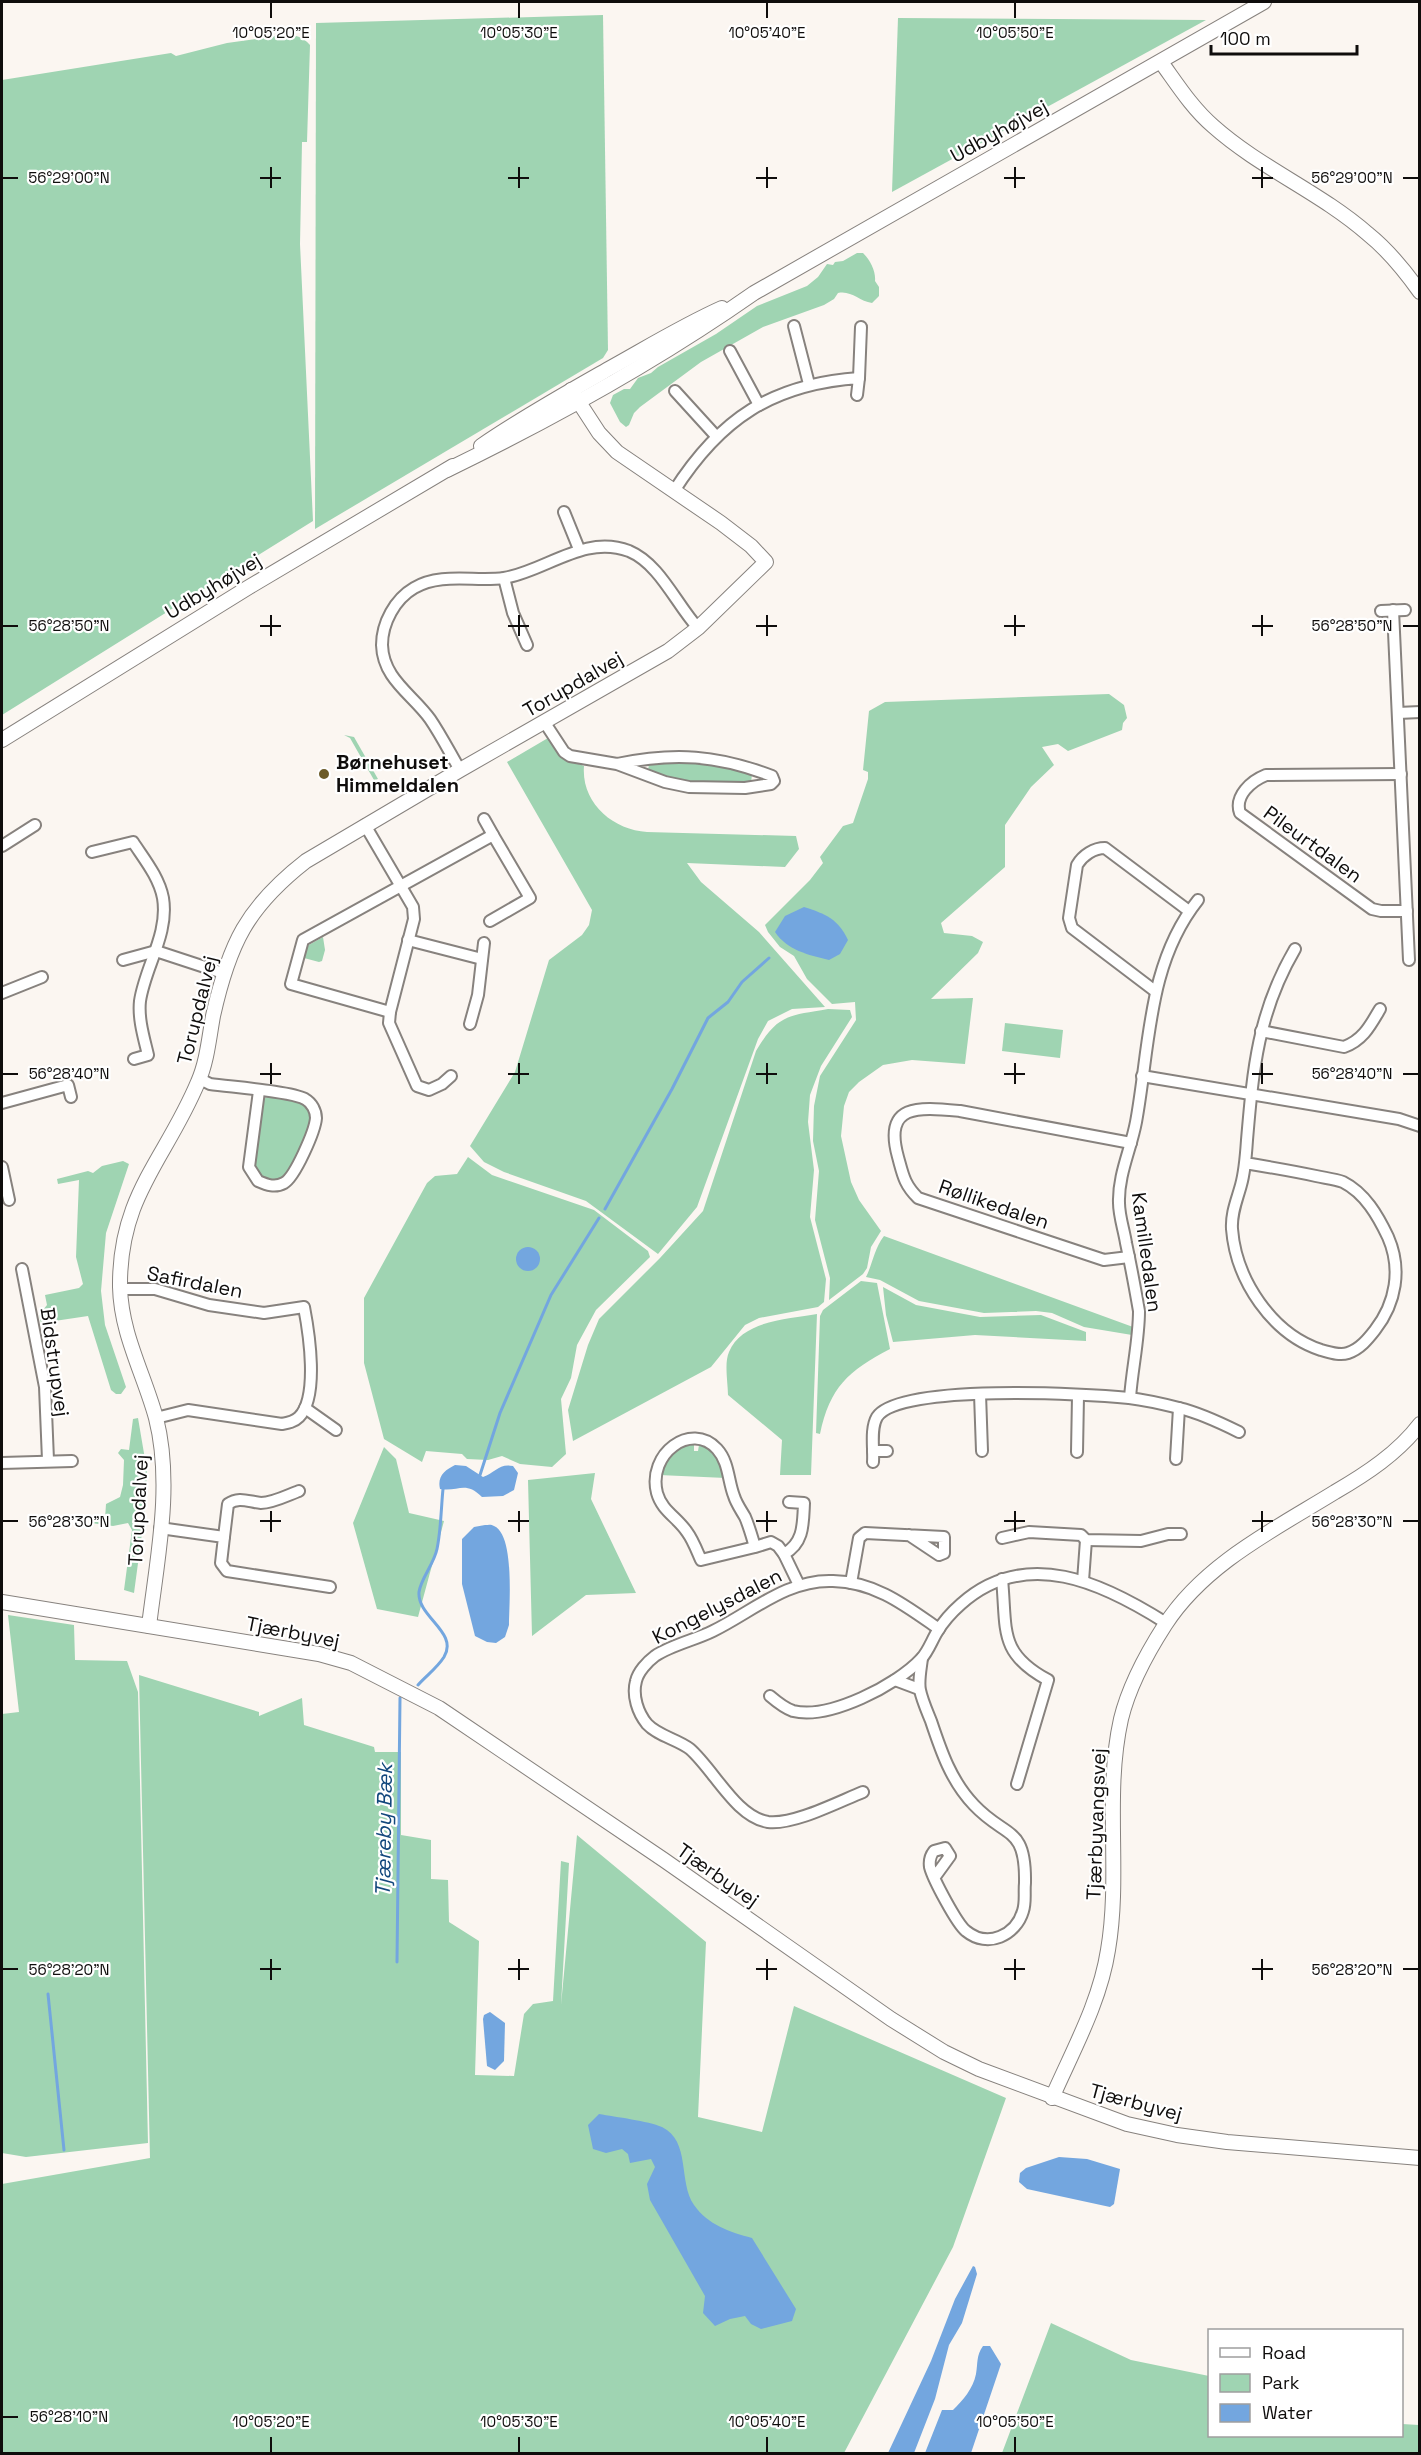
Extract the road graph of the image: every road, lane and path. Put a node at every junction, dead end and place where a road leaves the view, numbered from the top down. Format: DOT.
graph roads {
  1 [pos="1264,2"];
  2 [pos="1161,62"];
  3 [pos="1419,292"];
  4 [pos="754,293"];
  5 [pos="794,326"];
  6 [pos="861,327"];
  7 [pos="730,351"];
  8 [pos="859,378"];
  9 [pos="809,384"];
  10 [pos="571,390"];
  11 [pos="675,391"];
  12 [pos="858,395"];
  13 [pos="579,403"];
  14 [pos="759,405"];
  15 [pos="716,436"];
  16 [pos="447,470"];
  17 [pos="674,491"];
  18 [pos="564,512"];
  19 [pos="579,549"];
  20 [pos="504,578"];
  21 [pos="1393,610"];
  22 [pos="1406,610"];
  23 [pos="1381,611"];
  24 [pos="698,628"];
  25 [pos="527,645"];
  26 [pos="1419,712"];
  27 [pos="1398,713"];
  28 [pos="545,723"];
  29 [pos="2,740"];
  30 [pos="617,764"];
  31 [pos="460,770"];
  32 [pos="1401,774"];
  33 [pos="484,819"];
  34 [pos="35,825"];
  35 [pos="366,825"];
  36 [pos="493,835"];
  37 [pos="2,846"];
  38 [pos="92,852"];
  39 [pos="402,886"];
  40 [pos="1198,900"];
  41 [pos="1189,911"];
  42 [pos="1407,911"];
  43 [pos="490,921"];
  44 [pos="408,940"];
  45 [pos="484,943"];
  46 [pos="1295,949"];
  47 [pos="156,951"];
  48 [pos="482,959"];
  49 [pos="123,960"];
  50 [pos="1409,960"];
  51 [pos="223,973"];
  52 [pos="42,977"];
  53 [pos="1155,990"];
  54 [pos="2,993"];
  55 [pos="1380,1009"];
  56 [pos="390,1012"];
  57 [pos="470,1024"];
  58 [pos="1261,1031"];
  59 [pos="134,1059"];
  60 [pos="451,1076"];
  61 [pos="1142,1076"];
  62 [pos="200,1079"];
  63 [pos="259,1091"];
  64 [pos="1251,1094"];
  65 [pos="71,1097"];
  66 [pos="2,1103"];
  67 [pos="1419,1126"];
  68 [pos="1131,1143"];
  69 [pos="1245,1163"];
  70 [pos="2,1167"];
  71 [pos="9,1200"];
  72 [pos="1129,1257"];
  73 [pos="22,1269"];
  74 [pos="120,1289"];
  75 [pos="980,1394"];
  76 [pos="1078,1396"];
  77 [pos="1130,1398"];
  78 [pos="305,1408"];
  79 [pos="1179,1408"];
  80 [pos="156,1418"];
  81 [pos="1419,1424"];
  82 [pos="336,1430"];
  83 [pos="1239,1432"];
  84 [pos="873,1451"];
  85 [pos="888,1451"];
  86 [pos="982,1451"];
  87 [pos="1077,1452"];
  88 [pos="1176,1459"];
  89 [pos="48,1460"];
  90 [pos="72,1461"];
  91 [pos="873,1462"];
  92 [pos="2,1463"];
  93 [pos="299,1491"];
  94 [pos="789,1502"];
  95 [pos="160,1528"];
  96 [pos="1181,1534"];
  97 [pos="909,1535"];
  98 [pos="224,1537"];
  99 [pos="1002,1538"];
  100 [pos="1086,1540"];
  101 [pos="755,1547"];
  102 [pos="784,1554"];
  103 [pos="1002,1579"];
  104 [pos="1083,1581"];
  105 [pos="851,1582"];
  106 [pos="799,1585"];
  107 [pos="330,1587"];
  108 [pos="2,1602"];
  109 [pos="1166,1623"];
  110 [pos="149,1626"];
  111 [pos="939,1629"];
  112 [pos="922,1659"];
  113 [pos="895,1680"];
  114 [pos="919,1689"];
  115 [pos="770,1696"];
  116 [pos="1017,1784"];
  117 [pos="863,1792"];
  118 [pos="934,1878"];
  119 [pos="1052,2098"];
  120 [pos="1419,2158"];
  1 -- 2 [label="street, Udbyhøjvej"];
  2 -- 3 [label="street"];
  2 -- 4 [label="street, Udbyhøjvej"];
  4 -- 10 [label="street, Udbyhøjvej"];
  4 -- 13 [label="street, Udbyhøjvej"];
  5 -- 9 [label="street"];
  6 -- 8 [label="street"];
  7 -- 14 [label="street"];
  8 -- 9 [label="street"];
  8 -- 12 [label="street"];
  9 -- 14 [label="street"];
  10 -- 13 [label="street, Torupdalvej"];
  10 -- 16 [label="street, Udbyhøjvej"];
  11 -- 15 [label="street"];
  13 -- 16 [label="street, Udbyhøjvej"];
  13 -- 17 [label="street, Torupdalvej"];
  14 -- 15 [label="street"];
  15 -- 17 [label="street"];
  16 -- 29 [label="street, Udbyhøjvej"];
  17 -- 24 [label="street, Torupdalvej"];
  18 -- 19 [label="street"];
  19 -- 20 [label="street"];
  19 -- 24 [label="street"];
  20 -- 25 [label="street"];
  20 -- 31 [label="street"];
  21 -- 22 [label="street"];
  21 -- 23 [label="street"];
  21 -- 27 [label="street"];
  24 -- 28 [label="street, Torupdalvej"];
  26 -- 27 [label="street"];
  27 -- 32 [label="street"];
  28 -- 30 [label="street"];
  28 -- 31 [label="street, Torupdalvej"];
  30 -- 30 [label="street"];
  31 -- 35 [label="street, Torupdalvej"];
  32 -- 42 [label="street"];
  32 -- 42 [label="street, Pileurtdalen"];
  33 -- 36 [label="street"];
  34 -- 37 [label="street"];
  35 -- 39 [label="street"];
  35 -- 51 [label="street, Torupdalvej"];
  36 -- 39 [label="street"];
  36 -- 43 [label="street"];
  38 -- 47 [label="street"];
  39 -- 44 [label="street"];
  39 -- 56 [label="street"];
  40 -- 41 [label="street, Kamilledalen"];
  41 -- 53 [label="street, Kamilledalen"];
  41 -- 53 [label="street"];
  42 -- 50 [label="street"];
  44 -- 48 [label="street"];
  44 -- 56 [label="street"];
  45 -- 48 [label="street"];
  46 -- 58 [label="street"];
  47 -- 49 [label="street"];
  47 -- 51 [label="street"];
  47 -- 59 [label="street"];
  48 -- 57 [label="street"];
  51 -- 62 [label="street, Torupdalvej"];
  52 -- 54 [label="street"];
  53 -- 61 [label="street, Kamilledalen"];
  55 -- 58 [label="street"];
  56 -- 60 [label="street"];
  58 -- 64 [label="street"];
  61 -- 64 [label="street"];
  61 -- 68 [label="street, Kamilledalen"];
  62 -- 63 [label="street"];
  62 -- 74 [label="street, Torupdalvej"];
  63 -- 63 [label="street"];
  64 -- 67 [label="street"];
  64 -- 69 [label="street"];
  65 -- 66 [label="street"];
  68 -- 72 [label="street, Kamilledalen"];
  68 -- 72 [label="street, Røllikedalen"];
  69 -- 69 [label="street"];
  70 -- 71 [label="street"];
  72 -- 77 [label="street, Kamilledalen"];
  73 -- 89 [label="street, Bidstrupvej"];
  74 -- 78 [label="street, Safirdalen"];
  74 -- 80 [label="street, Torupdalvej"];
  75 -- 76 [label="street"];
  75 -- 84 [label="street"];
  75 -- 86 [label="street"];
  76 -- 77 [label="street"];
  76 -- 87 [label="street"];
  77 -- 79 [label="street"];
  78 -- 80 [label="street"];
  78 -- 82 [label="street"];
  79 -- 83 [label="street"];
  79 -- 88 [label="street"];
  80 -- 95 [label="street, Torupdalvej"];
  81 -- 109 [label="street, Tjærbyvangsvej"];
  84 -- 85 [label="street"];
  84 -- 91 [label="street"];
  89 -- 90 [label="street"];
  89 -- 92 [label="street"];
  93 -- 98 [label="street"];
  94 -- 102 [label="street"];
  95 -- 98 [label="street"];
  95 -- 110 [label="street, Torupdalvej"];
  96 -- 100 [label="street"];
  97 -- 105 [label="street"];
  98 -- 107 [label="street"];
  99 -- 100 [label="street"];
  100 -- 104 [label="street"];
  101 -- 101 [label="street"];
  101 -- 102 [label="street"];
  102 -- 106 [label="street"];
  103 -- 104 [label="street"];
  103 -- 111 [label="street"];
  103 -- 116 [label="street"];
  104 -- 109 [label="street"];
  105 -- 106 [label="street, Kongelysdalen"];
  105 -- 111 [label="street, Kongelysdalen"];
  106 -- 117 [label="street, Kongelysdalen"];
  108 -- 110 [label="street, Tjærbyvej"];
  109 -- 119 [label="street, Tjærbyvangsvej"];
  110 -- 119 [label="street, Tjærbyvej"];
  111 -- 112 [label="street"];
  112 -- 113 [label="street"];
  112 -- 114 [label="street"];
  113 -- 114 [label="street"];
  113 -- 115 [label="street"];
  114 -- 118 [label="street"];
  119 -- 120 [label="street, Tjærbyvej"];
}
